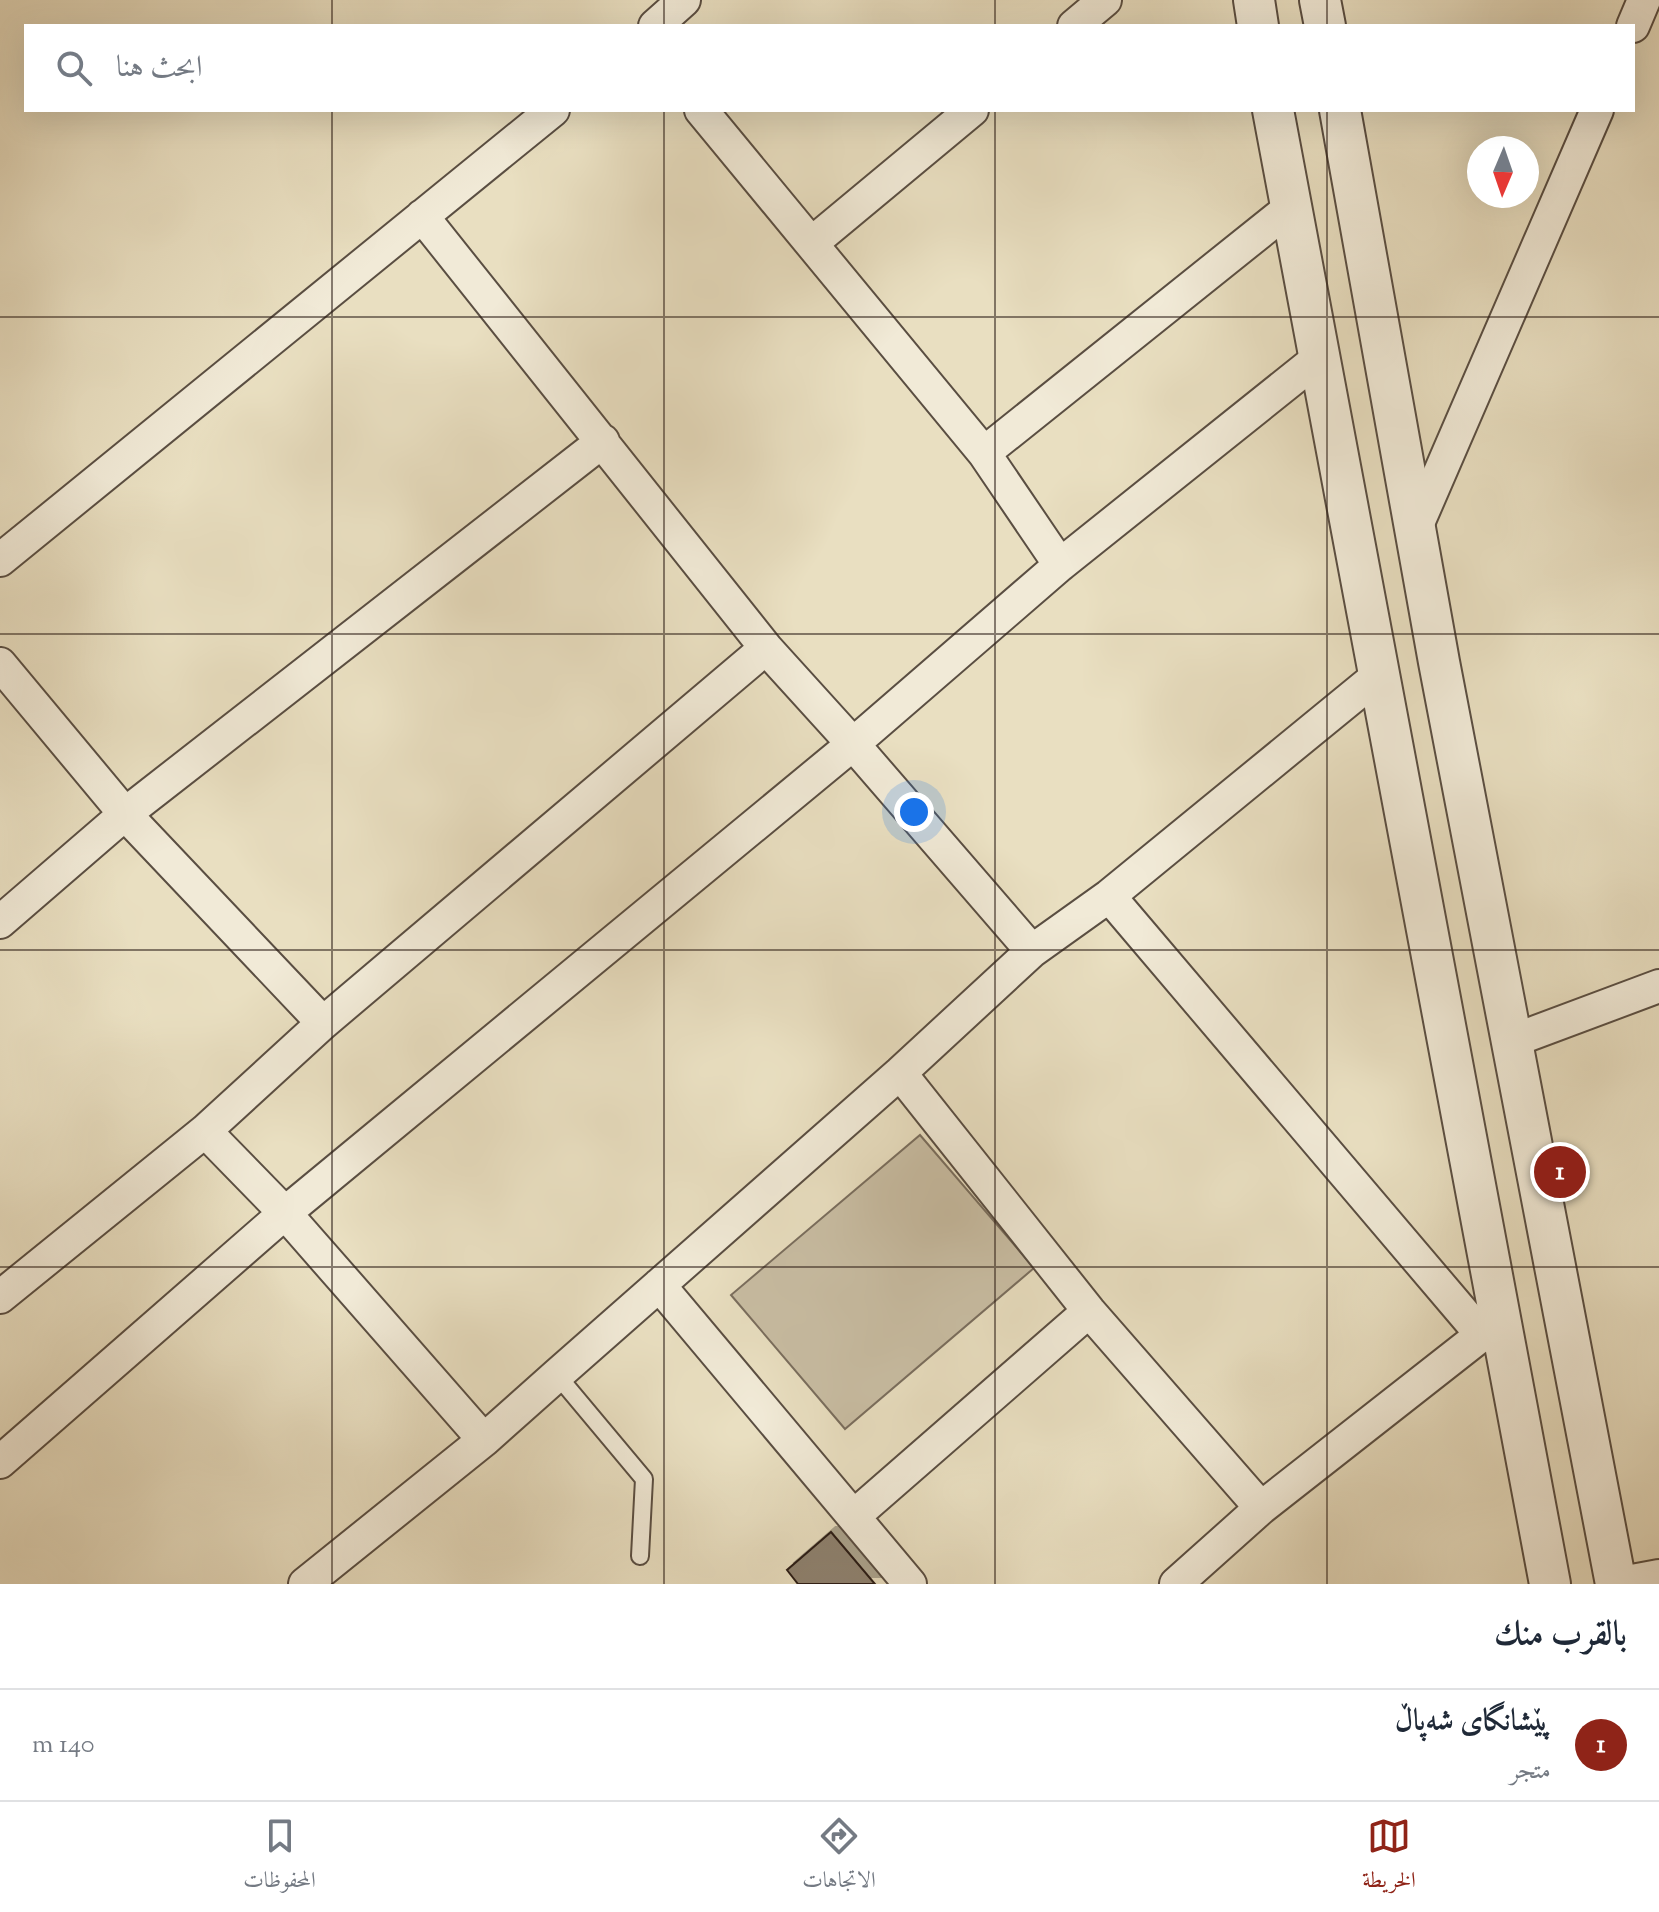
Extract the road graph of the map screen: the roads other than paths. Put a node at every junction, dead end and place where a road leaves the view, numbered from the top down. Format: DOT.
graph roads {
  1 [pos="684,0"];
  2 [pos="1105,0"];
  3 [pos="1254,0"];
  4 [pos="1320,0"];
  5 [pos="1644,0"];
  6 [pos="657,24"];
  7 [pos="1076,24"];
  8 [pos="1258,24"];
  9 [pos="1325,24"];
  10 [pos="1634,24"];
  11 [pos="551,112"];
  12 [pos="703,112"];
  13 [pos="970,112"];
  14 [pos="1273,112"];
  15 [pos="1340,112"];
  16 [pos="1596,112"];
  17 [pos="1290,208"];
  18 [pos="422,216"];
  19 [pos="812,243"];
  20 [pos="1320,357"];
  21 [pos="603,441"];
  22 [pos="984,453"];
  23 [pos="1415,530"];
  24 [pos="0,560"];
  25 [pos="1060,565"];
  26 [pos="766,648"];
  27 [pos="0,664"];
  28 [pos="1379,675"];
  29 [pos="853,744"];
  30 [pos="125,814"];
  31 [pos="1109,896"];
  32 [pos="0,922"];
  33 [pos="1032,951"];
  34 [pos="1659,986"];
  35 [pos="1500,987"];
  36 [pos="1439,998"];
  37 [pos="323,1023"];
  38 [pos="1512,1041"];
  39 [pos="900,1073"];
  40 [pos="205,1131"];
  41 [pos="285,1213"];
  42 [pos="659,1285"];
  43 [pos="0,1297"];
  44 [pos="1089,1311"];
  45 [pos="1491,1328"];
  46 [pos="557,1375"];
  47 [pos="484,1440"];
  48 [pos="0,1462"];
  49 [pos="1261,1508"];
  50 [pos="854,1516"];
  51 [pos="640,1556"];
  52 [pos="1659,1576"];
  53 [pos="305,1584"];
  54 [pos="910,1584"];
  55 [pos="1176,1584"];
  56 [pos="1550,1584"];
  57 [pos="1616,1584"];
  1 -- 6 [label="street"];
  2 -- 7 [label="street"];
  3 -- 8 [label="street"];
  4 -- 9 [label="street"];
  5 -- 10 [label="street"];
  11 -- 18 [label="street"];
  12 -- 19 [label="street"];
  13 -- 19 [label="street"];
  14 -- 17 [label="street"];
  15 -- 23 [label="street"];
  16 -- 23 [label="street"];
  17 -- 20 [label="street"];
  17 -- 22 [label="street"];
  18 -- 21 [label="street"];
  18 -- 24 [label="street"];
  19 -- 22 [label="street"];
  20 -- 25 [label="street"];
  20 -- 28 [label="street"];
  21 -- 26 [label="street"];
  21 -- 30 [label="street"];
  22 -- 25 [label="street"];
  23 -- 35 [label="street"];
  25 -- 29 [label="street"];
  26 -- 29 [label="street"];
  26 -- 37 [label="street"];
  27 -- 30 [label="street"];
  28 -- 31 [label="street"];
  28 -- 36 [label="street"];
  29 -- 33 [label="street"];
  29 -- 41 [label="street"];
  30 -- 32 [label="street"];
  30 -- 37 [label="street"];
  31 -- 33 [label="street"];
  31 -- 45 [label="street"];
  33 -- 39 [label="street"];
  34 -- 38 [label="street"];
  35 -- 36 [label="street"];
  35 -- 38 [label="street"];
  36 -- 45 [label="street"];
  37 -- 40 [label="street"];
  38 -- 57 [label="street"];
  39 -- 42 [label="street"];
  39 -- 44 [label="street"];
  40 -- 41 [label="street"];
  40 -- 43 [label="street"];
  41 -- 47 [label="street"];
  41 -- 48 [label="street"];
  42 -- 46 [label="street"];
  42 -- 50 [label="street"];
  44 -- 49 [label="street"];
  44 -- 50 [label="street"];
  45 -- 49 [label="street"];
  45 -- 56 [label="street"];
  46 -- 47 [label="street"];
  46 -- 51 [label="lane"];
  47 -- 53 [label="street"];
  49 -- 55 [label="street"];
  50 -- 54 [label="street"];
  52 -- 57 [label="street"];
}
